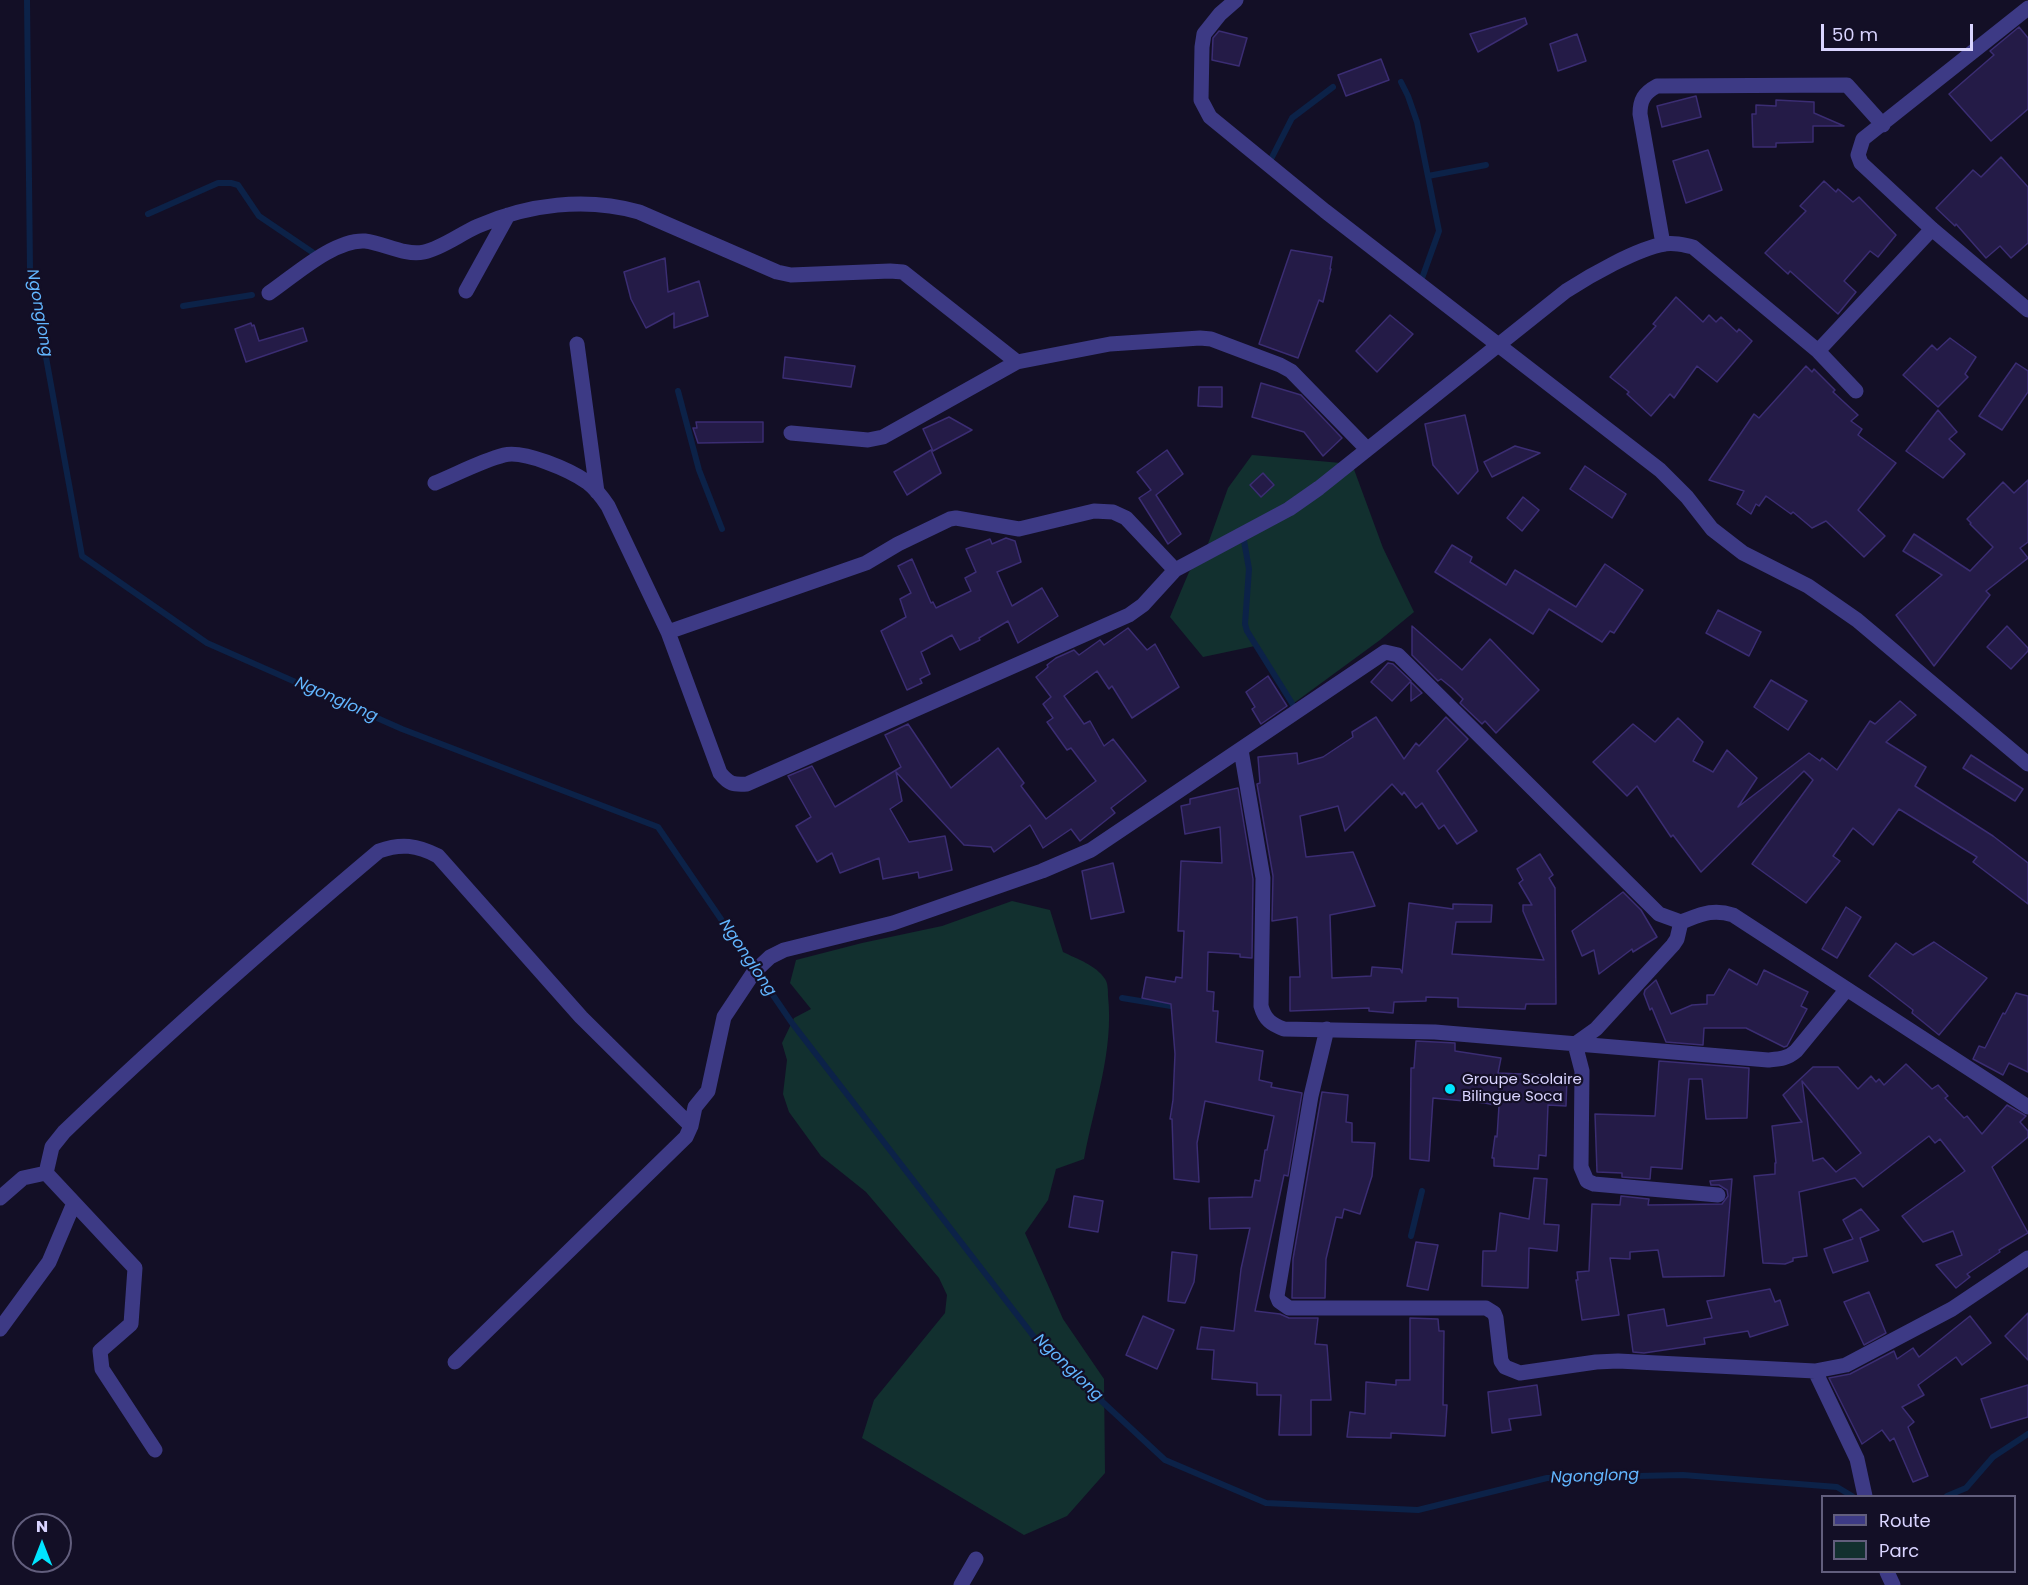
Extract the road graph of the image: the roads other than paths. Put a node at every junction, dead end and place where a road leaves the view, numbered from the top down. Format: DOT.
graph roads {
  1 [pos="1236,0"];
  2 [pos="2028,8"];
  3 [pos="1883,125"];
  4 [pos="508,216"];
  5 [pos="1932,229"];
  6 [pos="1663,244"];
  7 [pos="466,291"];
  8 [pos="269,292"];
  9 [pos="2028,310"];
  10 [pos="577,344"];
  11 [pos="1498,345"];
  12 [pos="1818,351"];
  13 [pos="1017,362"];
  14 [pos="1856,391"];
  15 [pos="791,432"];
  16 [pos="1366,449"];
  17 [pos="435,483"];
  18 [pos="597,492"];
  19 [pos="1175,570"];
  20 [pos="668,632"];
  21 [pos="1240,750"];
  22 [pos="2028,764"];
  23 [pos="1680,922"];
  24 [pos="1847,989"];
  25 [pos="1327,1029"];
  26 [pos="1575,1044"];
  27 [pos="2028,1107"];
  28 [pos="691,1126"];
  29 [pos="46,1173"];
  30 [pos="1718,1195"];
  31 [pos="0,1198"];
  32 [pos="74,1203"];
  33 [pos="2028,1258"];
  34 [pos="0,1329"];
  35 [pos="455,1362"];
  36 [pos="1815,1371"];
  37 [pos="155,1450"];
  38 [pos="1865,1495"];
  39 [pos="976,1559"];
  40 [pos="961,1585"];
  1 -- 11 [label="street"];
  2 -- 3 [label="street"];
  3 -- 5 [label="street"];
  3 -- 6 [label="street"];
  4 -- 7 [label="street"];
  4 -- 8 [label="street"];
  4 -- 13 [label="street"];
  5 -- 9 [label="street"];
  5 -- 12 [label="street"];
  6 -- 11 [label="street"];
  6 -- 12 [label="street"];
  10 -- 18 [label="street"];
  11 -- 16 [label="street"];
  11 -- 22 [label="street"];
  12 -- 14 [label="street"];
  13 -- 15 [label="street"];
  13 -- 16 [label="street"];
  16 -- 19 [label="street"];
  17 -- 18 [label="street"];
  18 -- 20 [label="street"];
  19 -- 20 [label="street"];
  19 -- 20 [label="street"];
  21 -- 23 [label="street"];
  21 -- 25 [label="street"];
  21 -- 28 [label="street"];
  23 -- 24 [label="street"];
  23 -- 26 [label="street"];
  24 -- 26 [label="street"];
  24 -- 27 [label="street"];
  25 -- 26 [label="street"];
  25 -- 36 [label="street"];
  26 -- 30 [label="street"];
  28 -- 29 [label="street"];
  28 -- 35 [label="street"];
  29 -- 31 [label="street"];
  29 -- 32 [label="street"];
  32 -- 34 [label="street"];
  32 -- 37 [label="street"];
  33 -- 36 [label="street"];
  36 -- 38 [label="street"];
  39 -- 40 [label="street"];
}
